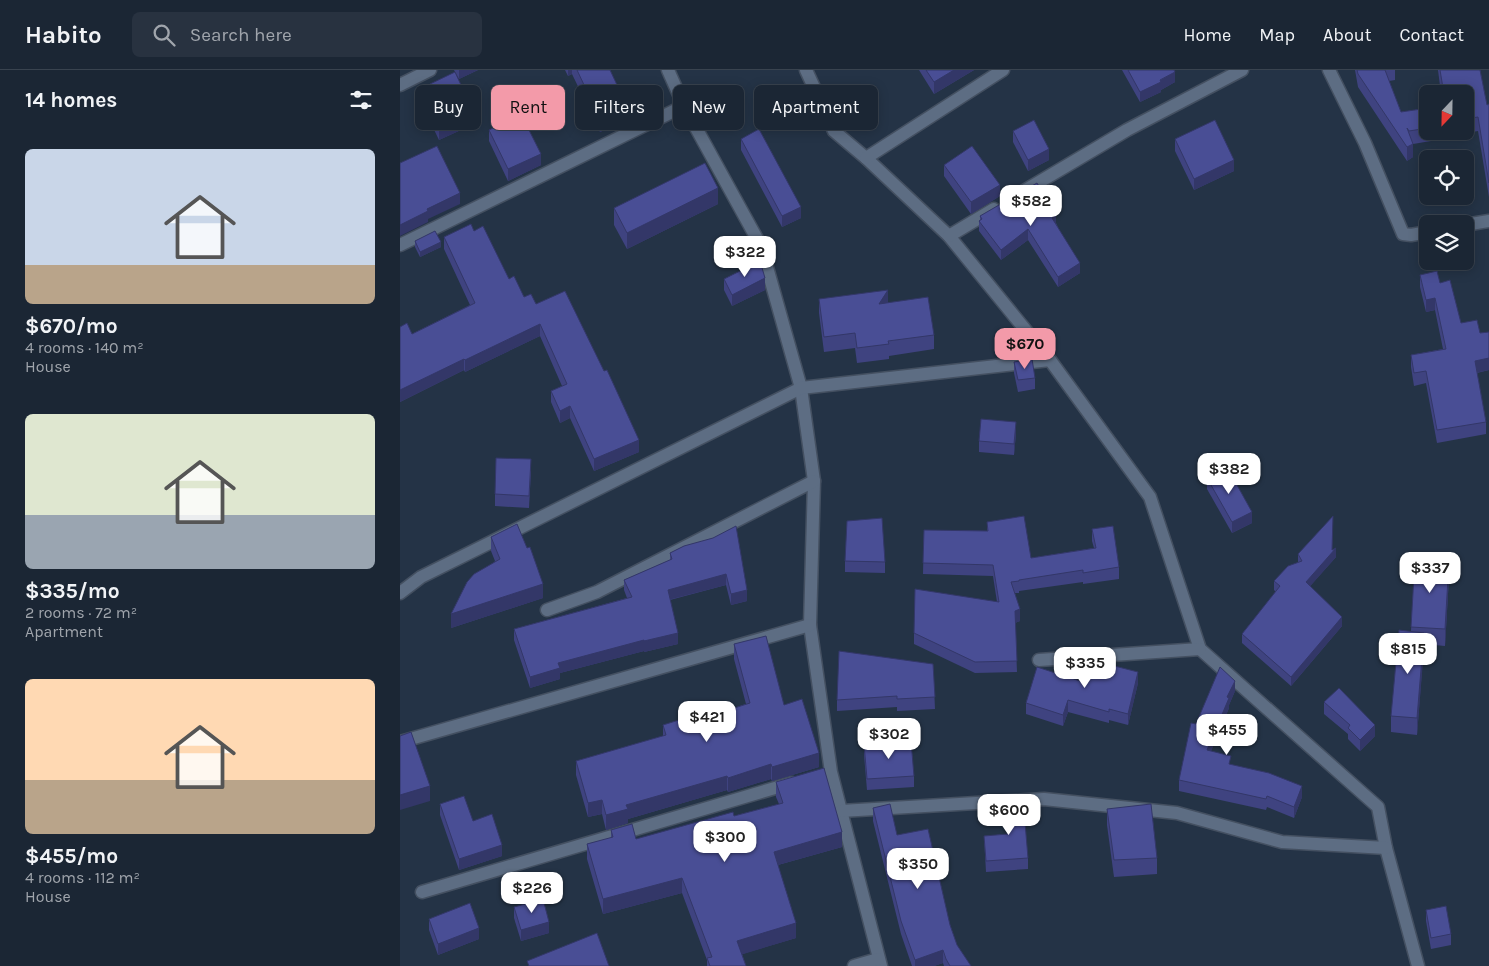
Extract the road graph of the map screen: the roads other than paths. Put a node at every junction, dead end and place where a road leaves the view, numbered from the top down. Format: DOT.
graph roads {
  1 [pos="430,70"];
  2 [pos="668,70"];
  3 [pos="806,70"];
  4 [pos="1002,70"];
  5 [pos="1242,70"];
  6 [pos="1329,70"];
  7 [pos="400,85"];
  8 [pos="675,85"];
  9 [pos="673,111"];
  10 [pos="697,130"];
  11 [pos="866,158"];
  12 [pos="1489,221"];
  13 [pos="1474,224"];
  14 [pos="1419,233"];
  15 [pos="949,236"];
  16 [pos="400,245"];
  17 [pos="1050,360"];
  18 [pos="801,388"];
  19 [pos="814,481"];
  20 [pos="400,593"];
  21 [pos="547,610"];
  22 [pos="810,625"];
  23 [pos="1200,649"];
  24 [pos="1039,660"];
  25 [pos="400,742"];
  26 [pos="802,780"];
  27 [pos="841,811"];
  28 [pos="1386,848"];
  29 [pos="422,892"];
  30 [pos="880,963"];
  31 [pos="854,966"];
  32 [pos="1418,966"];
  1 -- 7 [label="street"];
  2 -- 8 [label="street"];
  3 -- 11 [label="street"];
  4 -- 11 [label="street"];
  5 -- 15 [label="street"];
  6 -- 14 [label="street"];
  9 -- 16 [label="street"];
  10 -- 18 [label="street"];
  11 -- 15 [label="street"];
  12 -- 13 [label="street"];
  15 -- 17 [label="street"];
  17 -- 18 [label="street"];
  17 -- 23 [label="street"];
  18 -- 19 [label="street"];
  18 -- 20 [label="street"];
  19 -- 21 [label="street"];
  19 -- 22 [label="street"];
  22 -- 25 [label="street"];
  22 -- 27 [label="street"];
  23 -- 24 [label="street"];
  23 -- 28 [label="street"];
  26 -- 29 [label="street"];
  27 -- 28 [label="street"];
  27 -- 30 [label="street"];
  28 -- 32 [label="street"];
  30 -- 31 [label="street"];
}
